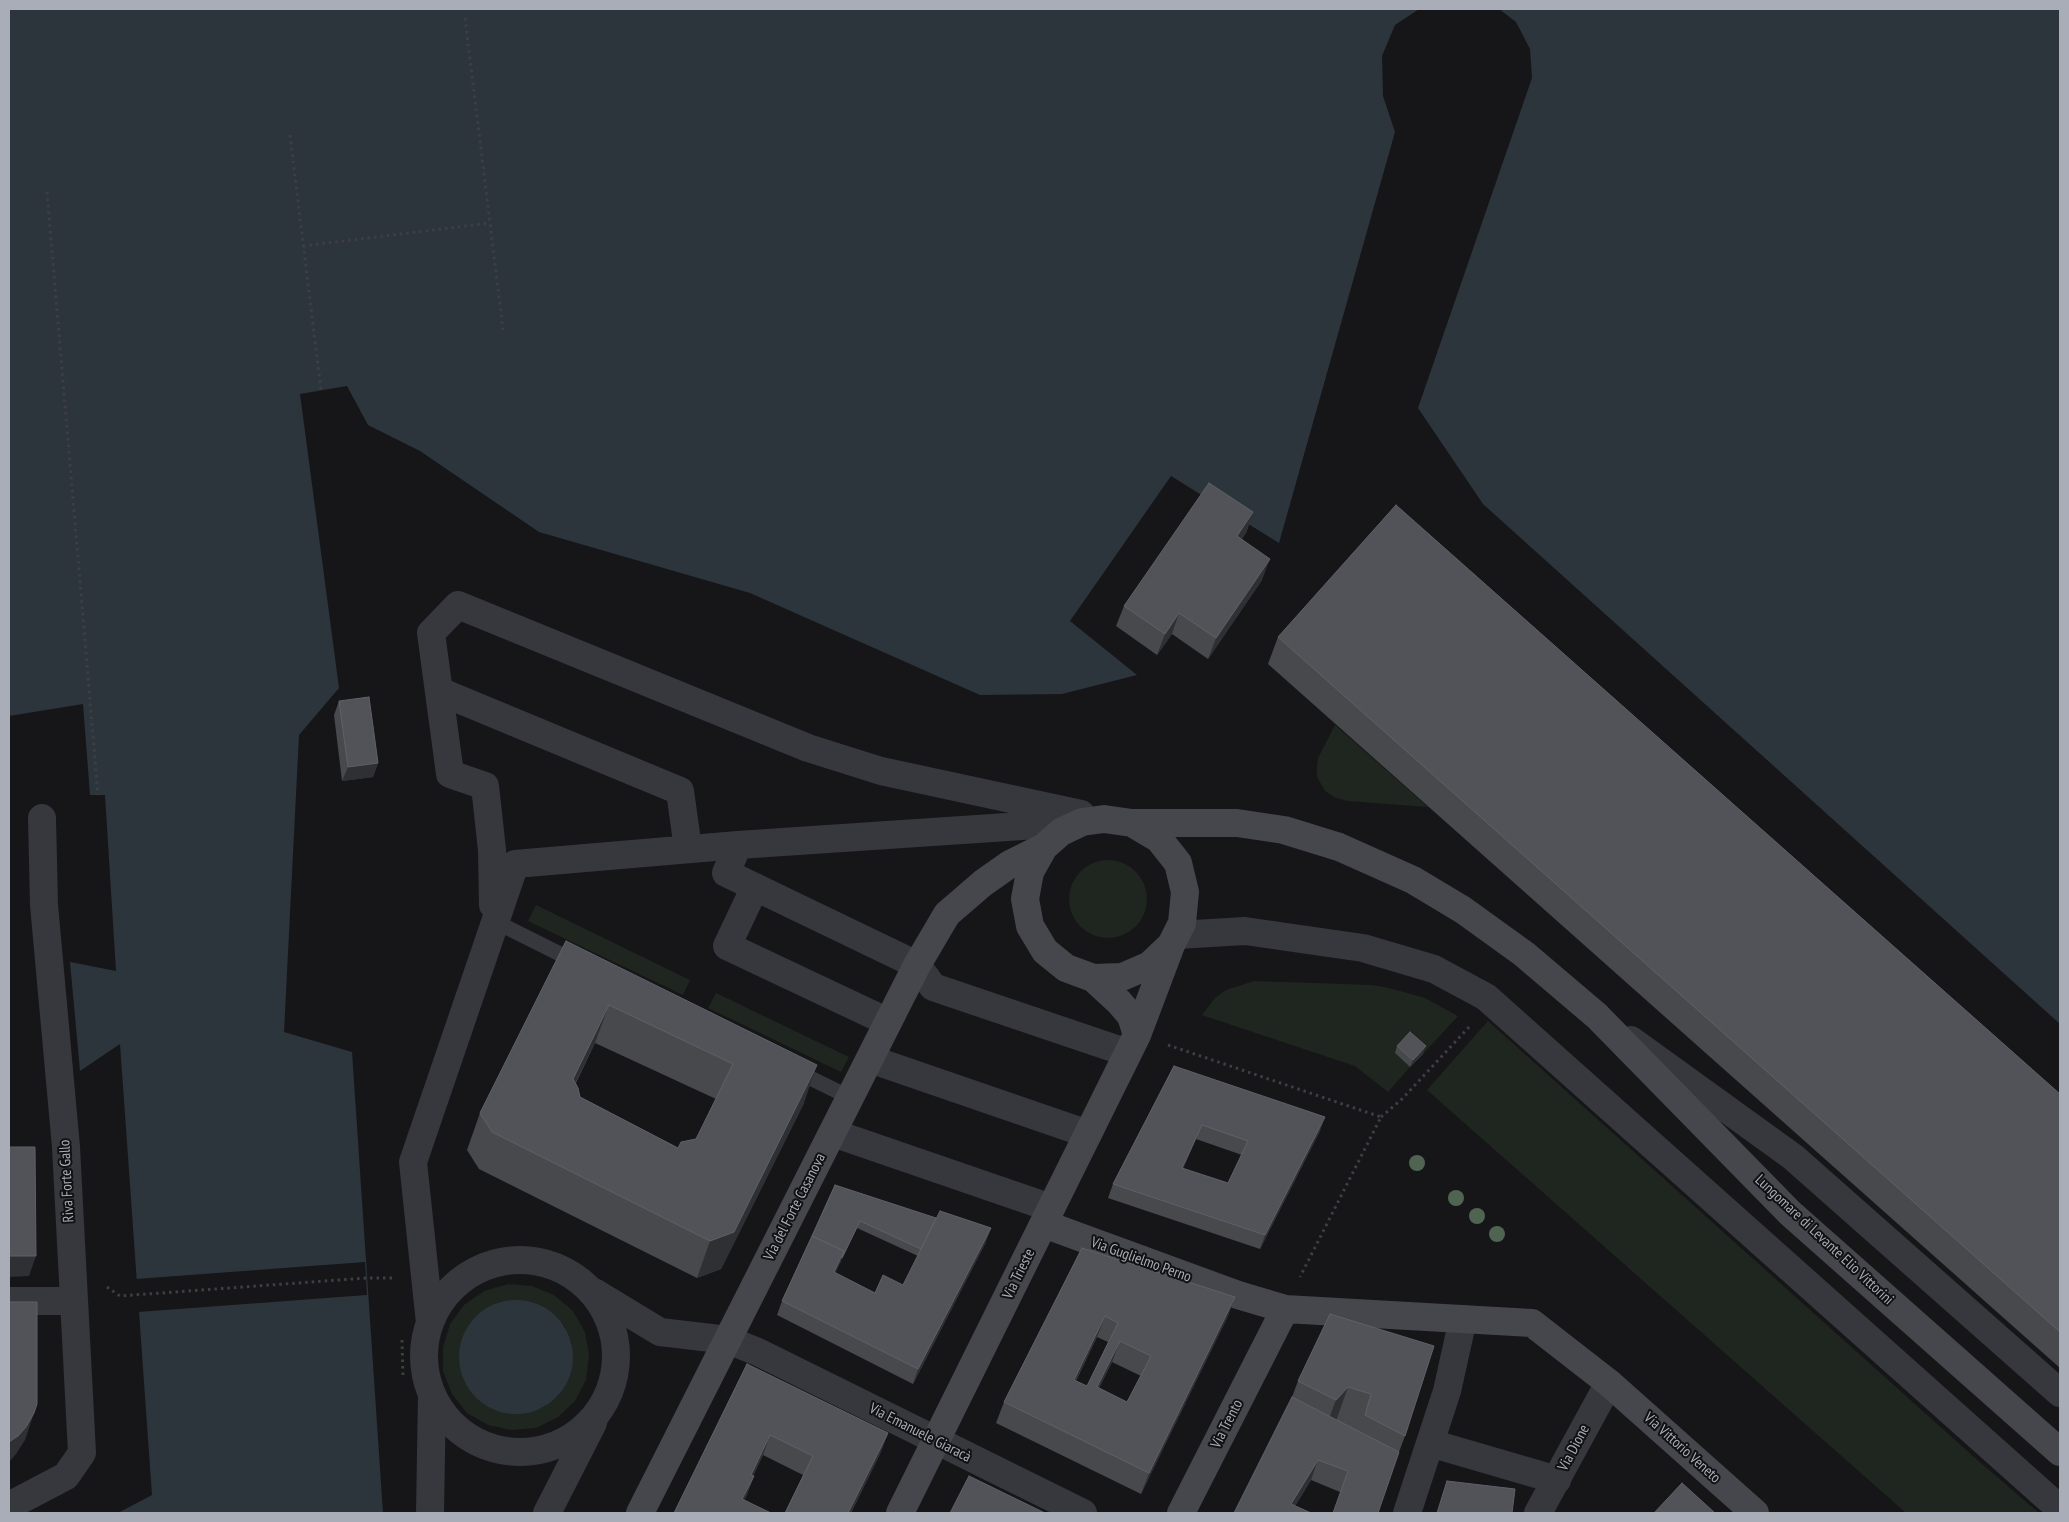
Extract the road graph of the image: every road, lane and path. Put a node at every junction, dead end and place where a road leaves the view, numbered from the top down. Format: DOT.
graph roads {
  1 [pos="465,18"];
  2 [pos="290,136"];
  3 [pos="48,192"];
  4 [pos="490,223"];
  5 [pos="303,246"];
  6 [pos="503,330"];
  7 [pos="321,391"];
  8 [pos="438,691"];
  9 [pos="98,795"];
  10 [pos="42,818"];
  11 [pos="1093,820"];
  12 [pos="1132,824"];
  13 [pos="738,844"];
  14 [pos="1044,848"];
  15 [pos="688,849"];
  16 [pos="755,886"];
  17 [pos="494,921"];
  18 [pos="1174,940"];
  19 [pos="917,965"];
  20 [pos="592,970"];
  21 [pos="1093,978"];
  22 [pos="1486,997"];
  23 [pos="1597,1016"];
  24 [pos="888,1022"];
  25 [pos="1132,1044"];
  26 [pos="870,1059"];
  27 [pos="779,1062"];
  28 [pos="842,1116"];
  29 [pos="1381,1117"];
  30 [pos="1088,1134"];
  31 [pos="1047,1216"];
  32 [pos="366,1278"];
  33 [pos="589,1289"];
  34 [pos="137,1295"];
  35 [pos="9,1301"];
  36 [pos="73,1301"];
  37 [pos="1285,1309"];
  38 [pos="1464,1319"];
  39 [pos="430,1323"];
  40 [pos="728,1340"];
  41 [pos="1609,1383"];
  42 [pos="2060,1393"];
  43 [pos="432,1395"];
  44 [pos="597,1415"];
  45 [pos="936,1441"];
  46 [pos="1430,1443"];
  47 [pos="2060,1452"];
  48 [pos="1557,1480"];
  49 [pos="9,1506"];
  50 [pos="2060,1509"];
  51 [pos="430,1513"];
  52 [pos="547,1513"];
  53 [pos="640,1513"];
  54 [pos="900,1513"];
  55 [pos="1083,1513"];
  56 [pos="1181,1513"];
  57 [pos="1407,1513"];
  58 [pos="1538,1513"];
  59 [pos="1756,1513"];
  1 -- 4 [label="path"];
  2 -- 5 [label="path"];
  3 -- 9 [label="path"];
  4 -- 5 [label="path"];
  4 -- 6 [label="path"];
  5 -- 7 [label="path"];
  8 -- 11 [label="street"];
  8 -- 15 [label="street"];
  8 -- 17 [label="street"];
  10 -- 36 [label="street, Riva Forte Gallo"];
  11 -- 12 [label="street"];
  11 -- 13 [label="street"];
  11 -- 14 [label="street"];
  12 -- 18 [label="street"];
  12 -- 23 [label="street, Lungomare di Levante Elio Vittorini"];
  13 -- 15 [label="street"];
  13 -- 16 [label="street"];
  14 -- 19 [label="street, Via del Forte Casanova"];
  14 -- 21 [label="street"];
  15 -- 17 [label="street"];
  16 -- 19 [label="street"];
  16 -- 24 [label="street"];
  17 -- 20 [label="lane"];
  17 -- 39 [label="street"];
  18 -- 21 [label="street"];
  18 -- 22 [label="street"];
  18 -- 25 [label="street, Via Trieste"];
  19 -- 24 [label="street, Via del Forte Casanova"];
  19 -- 25 [label="street"];
  21 -- 25 [label="street"];
  22 -- 29 [label="path"];
  22 -- 50 [label="street"];
  23 -- 42 [label="street, Lungomare di Levante Elio Vittorini"];
  23 -- 47 [label="street, Lungomare di Levante Elio Vittorini"];
  24 -- 26 [label="street, Via del Forte Casanova"];
  25 -- 29 [label="path"];
  25 -- 30 [label="street, Via Trieste"];
  26 -- 28 [label="street, Via del Forte Casanova"];
  26 -- 30 [label="street"];
  27 -- 28 [label="lane"];
  28 -- 31 [label="street"];
  28 -- 40 [label="street, Via del Forte Casanova"];
  29 -- 37 [label="path"];
  30 -- 31 [label="street, Via Trieste"];
  31 -- 37 [label="street, Via Guglielmo Perno"];
  31 -- 45 [label="street, Via Trieste"];
  32 -- 34 [label="path"];
  33 -- 39 [label="street"];
  33 -- 40 [label="street, Via Emanuele Giaracà"];
  33 -- 44 [label="street"];
  35 -- 36 [label="street"];
  36 -- 49 [label="street, Riva Forte Gallo"];
  37 -- 38 [label="street, Via Guglielmo Perno"];
  37 -- 56 [label="street, Via Trento"];
  38 -- 41 [label="street, Via Vittorio Veneto"];
  38 -- 46 [label="street"];
  39 -- 43 [label="street"];
  40 -- 45 [label="street, Via Emanuele Giaracà"];
  40 -- 53 [label="street, Via del Forte Casanova"];
  41 -- 48 [label="street, Via Dione"];
  41 -- 59 [label="street, Via Vittorio Veneto"];
  43 -- 44 [label="street"];
  43 -- 51 [label="street"];
  44 -- 52 [label="street"];
  45 -- 54 [label="street, Via Trieste"];
  45 -- 55 [label="street, Via Emanuele Giaracà"];
  46 -- 48 [label="street"];
  46 -- 57 [label="street"];
  48 -- 58 [label="street, Via Dione"];
}
